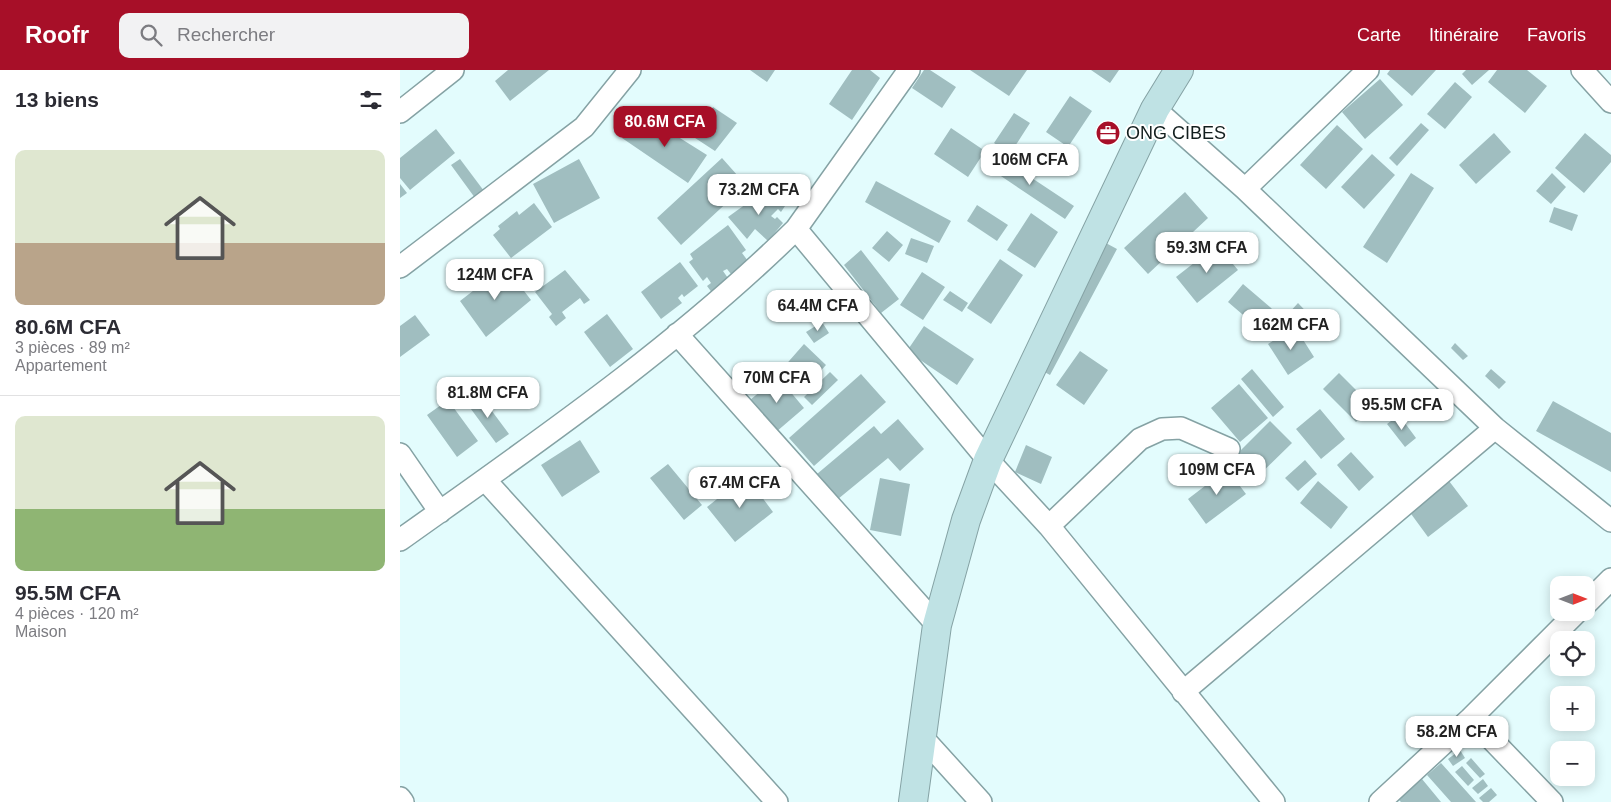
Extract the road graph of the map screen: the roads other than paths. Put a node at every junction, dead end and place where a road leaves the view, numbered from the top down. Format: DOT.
graph roads {
  1 [pos="453,70"];
  2 [pos="909,70"];
  3 [pos="1179,70"];
  4 [pos="1368,70"];
  5 [pos="1582,70"];
  6 [pos="619,74"];
  7 [pos="1611,102"];
  8 [pos="1155,109"];
  9 [pos="400,112"];
  10 [pos="1244,189"];
  11 [pos="796,229"];
  12 [pos="400,267"];
  13 [pos="678,334"];
  14 [pos="1495,428"];
  15 [pos="1229,449"];
  16 [pos="400,454"];
  17 [pos="988,460"];
  18 [pos="486,481"];
  19 [pos="440,512"];
  20 [pos="1611,522"];
  21 [pos="1049,526"];
  22 [pos="400,540"];
  23 [pos="1611,579"];
  24 [pos="1595,595"];
  25 [pos="1568,621"];
  26 [pos="937,624"];
  27 [pos="1183,692"];
  28 [pos="1471,718"];
  29 [pos="923,738"];
  30 [pos="400,798"];
  31 [pos="403,802"];
  32 [pos="776,802"];
  33 [pos="913,802"];
  34 [pos="980,802"];
  35 [pos="1274,802"];
  36 [pos="1380,802"];
  37 [pos="1552,802"];
  1 -- 9 [label="street"];
  2 -- 11 [label="street"];
  3 -- 8 [label="street"];
  4 -- 10 [label="street"];
  5 -- 7 [label="street"];
  6 -- 12 [label="street"];
  8 -- 10 [label="street"];
  8 -- 17 [label="street"];
  10 -- 14 [label="street"];
  11 -- 13 [label="street"];
  11 -- 17 [label="street"];
  13 -- 18 [label="street"];
  13 -- 26 [label="street"];
  14 -- 20 [label="street"];
  14 -- 27 [label="street"];
  15 -- 21 [label="street"];
  16 -- 19 [label="street"];
  17 -- 21 [label="street"];
  17 -- 26 [label="street"];
  18 -- 19 [label="street"];
  18 -- 32 [label="street"];
  19 -- 22 [label="street"];
  21 -- 27 [label="street"];
  23 -- 24 [label="street"];
  25 -- 28 [label="street"];
  26 -- 29 [label="street"];
  27 -- 35 [label="street"];
  28 -- 36 [label="street"];
  28 -- 37 [label="street"];
  29 -- 33 [label="street"];
  29 -- 34 [label="street"];
  30 -- 31 [label="street"];
}
